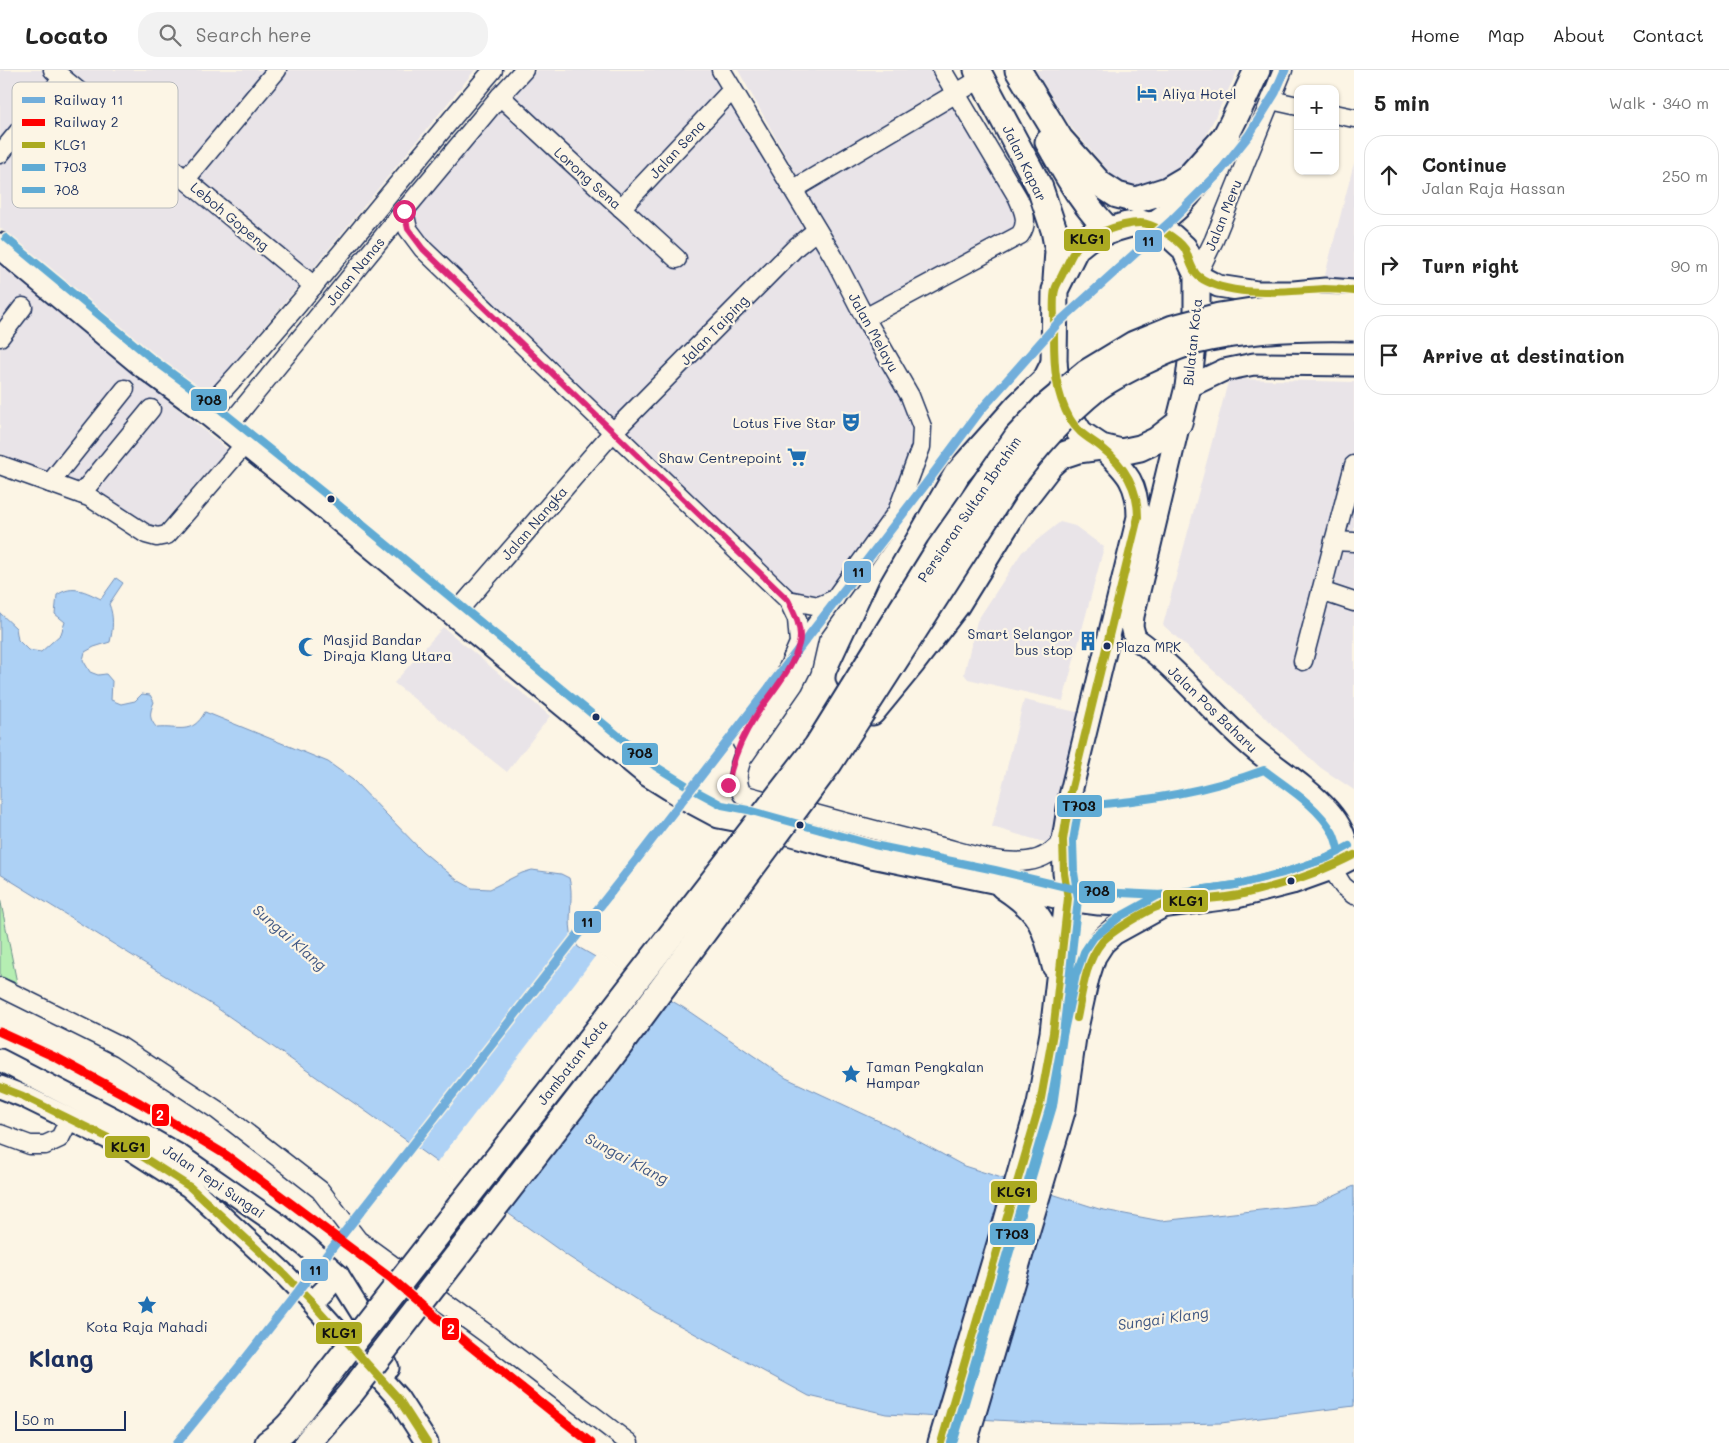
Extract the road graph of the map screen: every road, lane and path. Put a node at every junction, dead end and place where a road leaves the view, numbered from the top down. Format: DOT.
graph roads {
  1 [pos="277,70"];
  2 [pos="493,70"];
  3 [pos="524,70"];
  4 [pos="721,70"];
  5 [pos="942,70"];
  6 [pos="1007,70"];
  7 [pos="1018,70"];
  8 [pos="1257,70"];
  9 [pos="1283,70"];
  10 [pos="58,74"];
  11 [pos="979,74"];
  12 [pos="68,82"];
  13 [pos="732,90"];
  14 [pos="956,94"];
  15 [pos="500,96"];
  16 [pos="1271,100"];
  17 [pos="1294,105"];
  18 [pos="1339,115"];
  19 [pos="1354,118"];
  20 [pos="1226,136"];
  21 [pos="12,137"];
  22 [pos="0,154"];
  23 [pos="178,172"];
  24 [pos="186,179"];
  25 [pos="794,189"];
  26 [pos="621,208"];
  27 [pos="404,211"];
  28 [pos="1152,226"];
  29 [pos="817,230"];
  30 [pos="1110,230"];
  31 [pos="1,253"];
  32 [pos="677,258"];
  33 [pos="1197,276"];
  34 [pos="314,286"];
  35 [pos="1055,290"];
  36 [pos="1354,291"];
  37 [pos="24,307"];
  38 [pos="1354,308"];
  39 [pos="866,318"];
  40 [pos="1354,328"];
  41 [pos="0,337"];
  42 [pos="1054,363"];
  43 [pos="1354,365"];
  44 [pos="1188,387"];
  45 [pos="125,389"];
  46 [pos="150,409"];
  47 [pos="204,410"];
  48 [pos="1179,423"];
  49 [pos="613,432"];
  50 [pos="236,436"];
  51 [pos="1101,447"];
  52 [pos="0,465"];
  53 [pos="1354,465"];
  54 [pos="50,483"];
  55 [pos="81,494"];
  56 [pos="1334,541"];
  57 [pos="1354,542"];
  58 [pos="1321,591"];
  59 [pos="835,599"];
  60 [pos="788,600"];
  61 [pos="1354,602"];
  62 [pos="455,614"];
  63 [pos="1135,638"];
  64 [pos="1105,649"];
  65 [pos="1303,660"];
  66 [pos="824,754"];
  67 [pos="745,820"];
  68 [pos="1063,840"];
  69 [pos="1345,860"];
  70 [pos="993,880"];
  71 [pos="1354,895"];
  72 [pos="1068,898"];
  73 [pos="1162,905"];
  74 [pos="0,986"];
  75 [pos="1058,994"];
  76 [pos="1063,1035"];
  77 [pos="0,1060"];
  78 [pos="0,1087"];
  79 [pos="70,1118"];
  80 [pos="0,1134"];
  81 [pos="338,1274"];
  82 [pos="312,1304"];
  83 [pos="398,1398"];
  84 [pos="268,1443"];
  85 [pos="306,1443"];
  86 [pos="427,1443"];
  87 [pos="629,1443"];
  88 [pos="941,1443"];
  89 [pos="964,1443"];
  1 -- 24 [label="street"];
  2 -- 34 [label="street, Jalan Nanas"];
  3 -- 15 [label="street, Jalan Nanas"];
  4 -- 13 [label="street, Jalan Melayu"];
  5 -- 14 [label="street"];
  6 -- 30 [label="highway, Jalan Kapar"];
  7 -- 20 [label="highway"];
  8 -- 20 [label="highway"];
  9 -- 16 [label="street, Jalan Meru"];
  10 -- 12 [label="street, Leboh Gopeng"];
  11 -- 14 [label="street"];
  11 -- 35 [label="highway, Jalan Kapar"];
  13 -- 25 [label="street, Jalan Melayu"];
  13 -- 26 [label="street, Jalan Sena"];
  14 -- 25 [label="street"];
  14 -- 39 [label="street"];
  15 -- 26 [label="street, Lorong Sena"];
  15 -- 27 [label="street, Jalan Nanas"];
  16 -- 17 [label="street"];
  16 -- 33 [label="street, Jalan Meru"];
  18 -- 19 [label="street"];
  20 -- 28 [label="highway"];
  21 -- 22 [label="street"];
  23 -- 24 [label="street, Leboh Gopeng"];
  24 -- 34 [label="street, Leboh Gopeng"];
  25 -- 29 [label="street, Jalan Melayu"];
  26 -- 32 [label="street, Lorong Sena"];
  27 -- 49 [label="street"];
  27 -- 50 [label="street, Jalan Nanas"];
  28 -- 30 [label="highway, Bulatan Kota"];
  28 -- 33 [label="highway, Bulatan Kota"];
  29 -- 39 [label="street, Jalan Melayu"];
  29 -- 49 [label="street, Jalan Taiping"];
  30 -- 35 [label="highway, Bulatan Kota"];
  31 -- 47 [label="highway"];
  33 -- 36 [label="main road"];
  33 -- 44 [label="highway, Bulatan Kota"];
  34 -- 47 [label="street, Jalan Nanas"];
  35 -- 42 [label="highway, Bulatan Kota"];
  37 -- 41 [label="street"];
  38 -- 66 [label="highway, Persiaran Sultan Ibrahim, bridge"];
  39 -- 59 [label="street, Jalan Melayu"];
  40 -- 66 [label="highway, Persiaran Sultan Ibrahim, bridge"];
  42 -- 51 [label="highway, Bulatan Kota"];
  42 -- 66 [label="highway, bridge"];
  43 -- 44 [label="main road"];
  44 -- 48 [label="highway, Bulatan Kota"];
  45 -- 54 [label="street"];
  46 -- 55 [label="street"];
  47 -- 50 [label="highway"];
  48 -- 51 [label="highway, Bulatan Kota"];
  48 -- 63 [label="main road"];
  49 -- 60 [label="street"];
  49 -- 62 [label="street, Jalan Nangka"];
  50 -- 55 [label="street, Jalan Nanas"];
  50 -- 62 [label="highway"];
  51 -- 64 [label="main road"];
  51 -- 66 [label="highway, bridge"];
  52 -- 54 [label="street"];
  53 -- 56 [label="street"];
  54 -- 55 [label="street"];
  56 -- 57 [label="street"];
  56 -- 58 [label="street"];
  58 -- 61 [label="street"];
  58 -- 65 [label="street"];
  59 -- 60 [label="street"];
  59 -- 68 [label="street, Jalan Melayu"];
  60 -- 67 [label="street"];
  62 -- 67 [label="highway"];
  63 -- 64 [label="main road"];
  63 -- 69 [label="main road, Jalan Pos Baharu"];
  64 -- 68 [label="main road"];
  66 -- 84 [label="highway, Jambatan Kota, bridge"];
  66 -- 85 [label="highway, Jambatan Kota, bridge"];
  67 -- 70 [label="highway"];
  68 -- 72 [label="main road"];
  69 -- 71 [label="street"];
  69 -- 73 [label="highway"];
  70 -- 72 [label="highway"];
  70 -- 75 [label="highway"];
  72 -- 73 [label="highway"];
  72 -- 75 [label="highway"];
  73 -- 76 [label="highway"];
  74 -- 87 [label="street"];
  75 -- 76 [label="highway"];
  76 -- 88 [label="highway"];
  76 -- 89 [label="highway"];
  77 -- 81 [label="main road, Jalan Tepi Sungai"];
  78 -- 79 [label="main road"];
  79 -- 80 [label="street"];
  79 -- 82 [label="main road"];
  81 -- 82 [label="main road"];
  81 -- 83 [label="main road, Jalan Tepi Sungai"];
  82 -- 83 [label="main road"];
  83 -- 86 [label="main road"];
}
